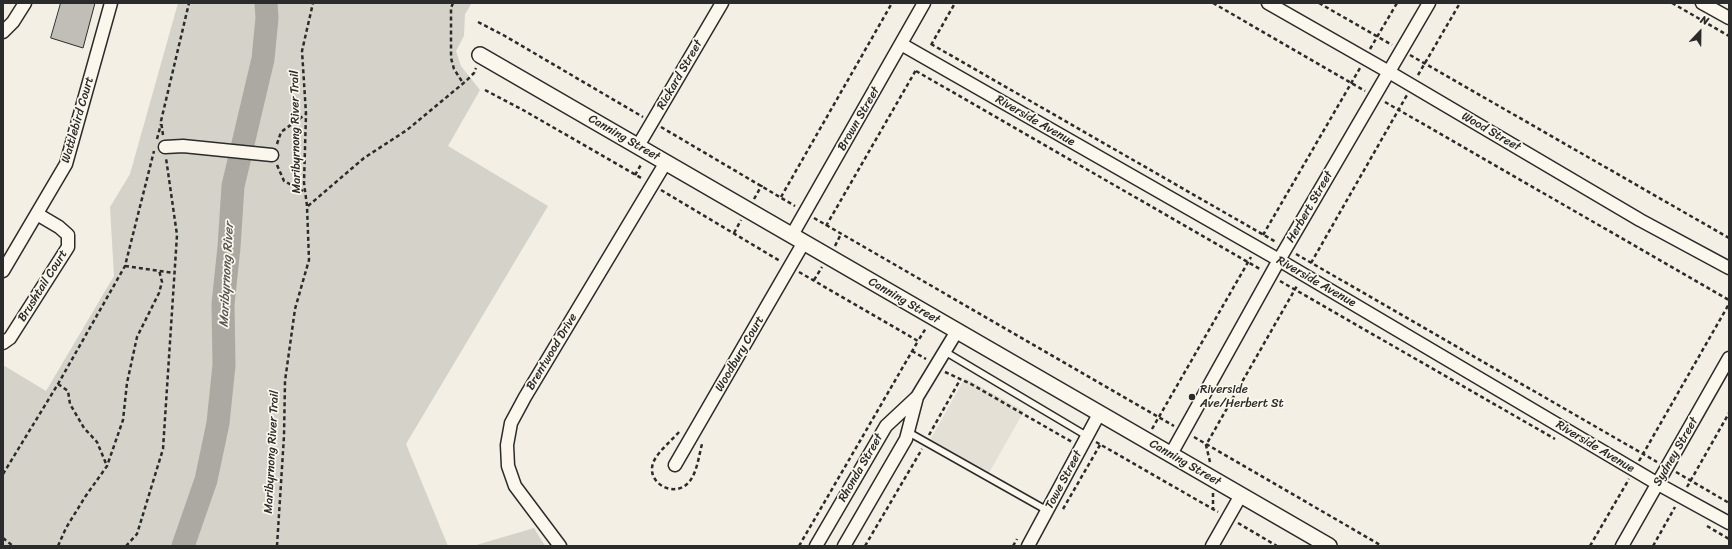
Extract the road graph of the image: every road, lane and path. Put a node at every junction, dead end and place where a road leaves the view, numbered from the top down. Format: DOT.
graph roads {
  1 [pos="25,3"];
  2 [pos="111,3"];
  3 [pos="189,3"];
  4 [pos="313,3"];
  5 [pos="450,3"];
  6 [pos="453,3"];
  7 [pos="722,3"];
  8 [pos="892,3"];
  9 [pos="924,3"];
  10 [pos="955,3"];
  11 [pos="1213,3"];
  12 [pos="1268,3"];
  13 [pos="1319,3"];
  14 [pos="1397,3"];
  15 [pos="1429,3"];
  16 [pos="1460,3"];
  17 [pos="1672,3"];
  18 [pos="1702,3"];
  19 [pos="451,8"];
  20 [pos="1729,18"];
  21 [pos="478,22"];
  22 [pos="3,32"];
  23 [pos="1729,36"];
  24 [pos="1377,37"];
  25 [pos="902,44"];
  26 [pos="931,44"];
  27 [pos="1402,51"];
  28 [pos="480,54"];
  29 [pos="924,57"];
  30 [pos="1365,58"];
  31 [pos="1425,64"];
  32 [pos="916,71"];
  33 [pos="1390,72"];
  34 [pos="463,83"];
  35 [pos="1351,83"];
  36 [pos="1412,86"];
  37 [pos="485,90"];
  38 [pos="1375,97"];
  39 [pos="1398,110"];
  40 [pos="306,114"];
  41 [pos="652,122"];
  42 [pos="161,123"];
  43 [pos="638,146"];
  44 [pos="158,147"];
  45 [pos="272,155"];
  46 [pos="666,162"];
  47 [pos="652,185"];
  48 [pos="305,192"];
  49 [pos="781,197"];
  50 [pos="307,206"];
  51 [pos="805,213"];
  52 [pos="37,214"];
  53 [pos="826,226"];
  54 [pos="1263,235"];
  55 [pos="1729,238"];
  56 [pos="798,239"];
  57 [pos="1256,247"];
  58 [pos="1286,248"];
  59 [pos="1279,260"];
  60 [pos="1714,261"];
  61 [pos="1248,262"];
  62 [pos="1311,262"];
  63 [pos="126,266"];
  64 [pos="790,267"];
  65 [pos="1729,268"];
  66 [pos="159,270"];
  67 [pos="3,271"];
  68 [pos="1729,272"];
  69 [pos="175,273"];
  70 [pos="1304,274"];
  71 [pos="1271,276"];
  72 [pos="1295,289"];
  73 [pos="1729,300"];
  74 [pos="1729,304"];
  75 [pos="932,317"];
  76 [pos="957,331"];
  77 [pos="918,341"];
  78 [pos="3,343"];
  79 [pos="912,351"];
  80 [pos="944,352"];
  81 [pos="1729,358"];
  82 [pos="935,366"];
  83 [pos="960,380"];
  84 [pos="58,384"];
  85 [pos="917,398"];
  86 [pos="1729,413"];
  87 [pos="1099,414"];
  88 [pos="1158,417"];
  89 [pos="908,432"];
  90 [pos="1184,432"];
  91 [pos="1087,436"];
  92 [pos="1145,440"];
  93 [pos="926,441"];
  94 [pos="1558,441"];
  95 [pos="1206,444"];
  96 [pos="1100,445"];
  97 [pos="1069,449"];
  98 [pos="1171,454"];
  99 [pos="1643,454"];
  100 [pos="676,465"];
  101 [pos="107,466"];
  102 [pos="1667,468"];
  103 [pos="1634,469"];
  104 [pos="3,474"];
  105 [pos="1215,480"];
  106 [pos="1628,481"];
  107 [pos="1690,481"];
  108 [pos="1634,484"];
  109 [pos="1658,484"];
  110 [pos="1241,495"];
  111 [pos="1652,495"];
  112 [pos="1681,497"];
  113 [pos="1729,503"];
  114 [pos="1675,508"];
  115 [pos="1213,509"];
  116 [pos="1048,511"];
  117 [pos="1061,512"];
  118 [pos="1682,512"];
  119 [pos="1228,518"];
  120 [pos="1702,523"];
  121 [pos="1729,523"];
  122 [pos="1020,534"];
  123 [pos="3,538"];
  124 [pos="1729,539"];
  125 [pos="13,546"];
  126 [pos="58,546"];
  127 [pos="126,546"];
  128 [pos="277,546"];
  129 [pos="560,546"];
  130 [pos="799,546"];
  131 [pos="816,546"];
  132 [pos="844,546"];
  133 [pos="865,546"];
  134 [pos="1013,546"];
  135 [pos="1028,546"];
  136 [pos="1212,546"];
  137 [pos="1277,546"];
  138 [pos="1329,546"];
  139 [pos="1382,546"];
  140 [pos="1590,546"];
  141 [pos="1622,546"];
  142 [pos="1653,546"];
  1 -- 22 [label="street"];
  2 -- 52 [label="street, Wattlebird Court"];
  3 -- 42 [label="path"];
  4 -- 40 [label="path, Maribyrnong River Trail"];
  5 -- 19 [label="path"];
  6 -- 19 [label="path"];
  7 -- 41 [label="street, Rickard Street"];
  8 -- 49 [label="path"];
  9 -- 25 [label="street, Brown Street"];
  10 -- 26 [label="path"];
  11 -- 35 [label="path"];
  12 -- 30 [label="street, Wood Street"];
  13 -- 24 [label="path"];
  14 -- 24 [label="path"];
  15 -- 27 [label="street, Herbert Street"];
  16 -- 31 [label="path"];
  17 -- 23 [label="path"];
  18 -- 20 [label="street"];
  19 -- 34 [label="path"];
  21 -- 41 [label="path"];
  24 -- 27 [label="path"];
  24 -- 30 [label="path"];
  25 -- 29 [label="street, Riverside Avenue"];
  25 -- 51 [label="street, Brown Street"];
  26 -- 29 [label="path"];
  26 -- 54 [label="path"];
  27 -- 31 [label="path"];
  27 -- 33 [label="street, Herbert Street"];
  28 -- 34 [label="path"];
  28 -- 43 [label="street, Canning Street"];
  29 -- 32 [label="path"];
  29 -- 57 [label="street, Riverside Avenue"];
  30 -- 33 [label="street, Wood Street"];
  30 -- 35 [label="path"];
  31 -- 36 [label="path"];
  31 -- 55 [label="path"];
  32 -- 53 [label="path"];
  32 -- 61 [label="path"];
  33 -- 36 [label="street, Wood Street"];
  33 -- 38 [label="street, Herbert Street"];
  34 -- 50 [label="path"];
  35 -- 38 [label="path"];
  35 -- 54 [label="path"];
  36 -- 39 [label="path"];
  36 -- 60 [label="street, Wood Street"];
  37 -- 47 [label="path"];
  38 -- 39 [label="path"];
  38 -- 58 [label="street, Herbert Street"];
  39 -- 62 [label="path"];
  39 -- 73 [label="path"];
  40 -- 45 [label="path"];
  40 -- 48 [label="path, Maribyrnong River Trail"];
  41 -- 43 [label="street, Rickard Street"];
  41 -- 49 [label="path"];
  42 -- 44 [label="path"];
  42 -- 44 [label="path"];
  43 -- 46 [label="street, Canning Street"];
  44 -- 45 [label="street"];
  44 -- 63 [label="path"];
  44 -- 69 [label="path"];
  45 -- 48 [label="path"];
  46 -- 47 [label="street, Brentwood Drive"];
  46 -- 56 [label="street, Canning Street"];
  47 -- 64 [label="path"];
  47 -- 129 [label="street, Brentwood Drive"];
  48 -- 50 [label="path, Maribyrnong River Trail"];
  49 -- 51 [label="path"];
  50 -- 128 [label="path, Maribyrnong River Trail"];
  51 -- 53 [label="path"];
  51 -- 56 [label="street, Brown Street"];
  52 -- 67 [label="street, Wattlebird Court"];
  52 -- 78 [label="street, Brushtail Court"];
  53 -- 88 [label="path"];
  54 -- 57 [label="path"];
  54 -- 58 [label="path"];
  56 -- 64 [label="street, Woodbury Court"];
  56 -- 75 [label="street, Canning Street"];
  57 -- 59 [label="street, Riverside Avenue"];
  57 -- 61 [label="path"];
  58 -- 59 [label="street, Herbert Street"];
  58 -- 62 [label="path"];
  59 -- 70 [label="street, Riverside Avenue"];
  59 -- 71 [label="street, Herbert Street"];
  60 -- 65 [label="street, Wood Street"];
  60 -- 68 [label="street, Wood Street"];
  61 -- 71 [label="path"];
  61 -- 88 [label="path"];
  62 -- 70 [label="path"];
  62 -- 99 [label="path"];
  63 -- 66 [label="path"];
  63 -- 84 [label="path"];
  64 -- 77 [label="path"];
  64 -- 100 [label="street, Woodbury Court"];
  66 -- 69 [label="path"];
  66 -- 101 [label="path"];
  69 -- 127 [label="path"];
  70 -- 72 [label="path"];
  70 -- 103 [label="street, Riverside Avenue"];
  71 -- 72 [label="path"];
  71 -- 90 [label="street, Herbert Street"];
  72 -- 94 [label="path"];
  72 -- 95 [label="path"];
  74 -- 99 [label="path"];
  75 -- 76 [label="street, Canning Street"];
  75 -- 77 [label="path"];
  76 -- 80 [label="street, Rhonda Street"];
  76 -- 87 [label="street, Canning Street"];
  77 -- 79 [label="path"];
  79 -- 82 [label="path"];
  79 -- 130 [label="path"];
  80 -- 82 [label="street, Rhonda Street"];
  80 -- 91 [label="lane"];
  81 -- 102 [label="street, Sydney Street"];
  82 -- 83 [label="path"];
  82 -- 85 [label="street, Rhonda Street"];
  83 -- 93 [label="path"];
  83 -- 97 [label="path"];
  84 -- 101 [label="path"];
  84 -- 104 [label="path"];
  85 -- 89 [label="street, Rhonda Street"];
  85 -- 131 [label="street, Rhonda Street"];
  86 -- 107 [label="path"];
  87 -- 91 [label="street, Towe Street"];
  87 -- 92 [label="street, Canning Street"];
  88 -- 90 [label="path"];
  88 -- 92 [label="path"];
  89 -- 93 [label="lane"];
  89 -- 132 [label="street, Rhonda Street"];
  90 -- 95 [label="path"];
  90 -- 98 [label="street, Herbert Street"];
  91 -- 96 [label="path"];
  91 -- 116 [label="street, Towe Street"];
  92 -- 98 [label="street, Canning Street"];
  93 -- 116 [label="lane"];
  93 -- 133 [label="path"];
  95 -- 105 [label="path"];
  95 -- 139 [label="path"];
  96 -- 115 [label="path"];
  96 -- 117 [label="path"];
  98 -- 105 [label="street, Canning Street"];
  99 -- 102 [label="path"];
  99 -- 103 [label="path"];
  101 -- 126 [label="path"];
  102 -- 107 [label="path"];
  102 -- 109 [label="street, Sydney Street"];
  103 -- 106 [label="path"];
  103 -- 109 [label="street, Riverside Avenue"];
  105 -- 110 [label="street, Canning Street"];
  105 -- 115 [label="path"];
  106 -- 108 [label="path"];
  106 -- 140 [label="path"];
  107 -- 112 [label="path"];
  107 -- 113 [label="path"];
  109 -- 111 [label="street, Sydney Street"];
  109 -- 112 [label="street, Riverside Avenue"];
  110 -- 119 [label="street"];
  110 -- 138 [label="street, Canning Street"];
  111 -- 114 [label="path"];
  111 -- 141 [label="street, Sydney Street"];
  112 -- 114 [label="path"];
  112 -- 121 [label="street, Riverside Avenue"];
  114 -- 118 [label="path"];
  114 -- 142 [label="path"];
  115 -- 119 [label="path"];
  116 -- 135 [label="street, Towe Street"];
  119 -- 136 [label="street"];
  119 -- 137 [label="path"];
  120 -- 124 [label="path"];
  122 -- 134 [label="path"];
  123 -- 125 [label="path"];
}
